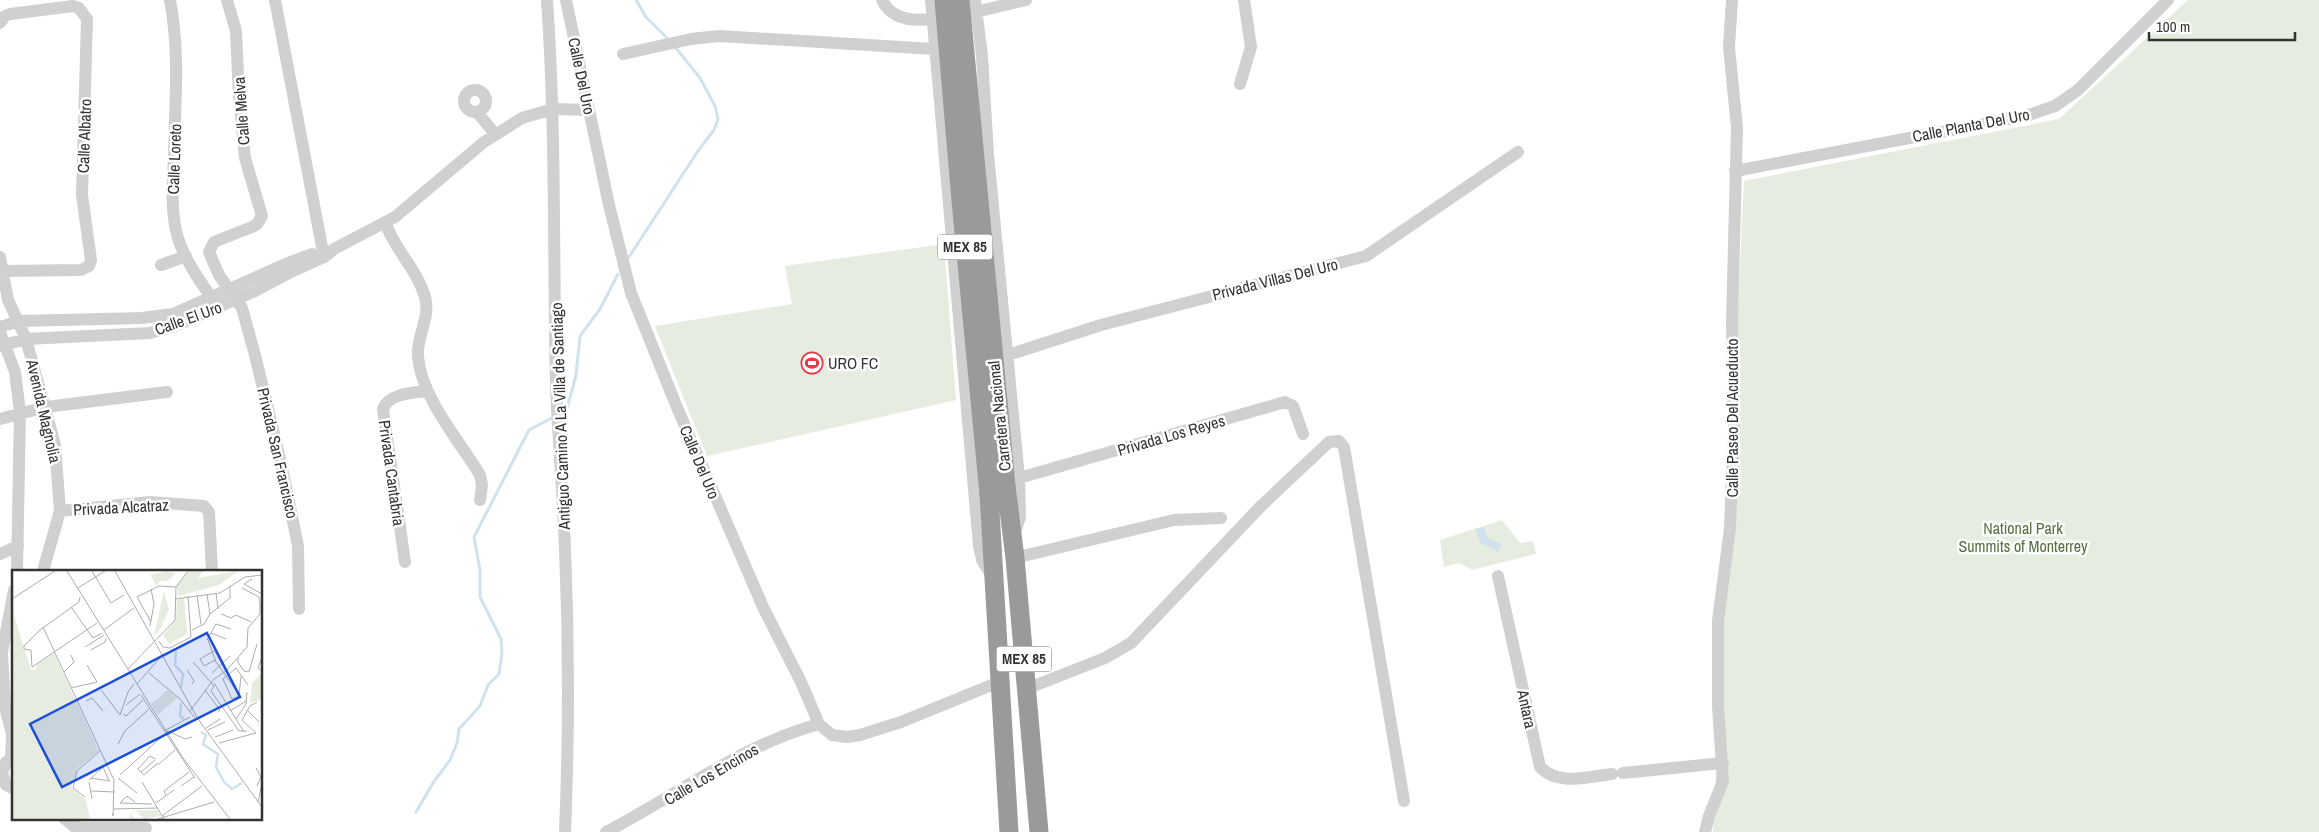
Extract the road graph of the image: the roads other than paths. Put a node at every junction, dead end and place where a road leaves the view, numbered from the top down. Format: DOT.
graph roads {
  1 [pos="170,0"];
  2 [pos="227,0"];
  3 [pos="275,0"];
  4 [pos="547,0"];
  5 [pos="566,0"];
  6 [pos="882,0"];
  7 [pos="931,0"];
  8 [pos="944,0"];
  9 [pos="960,0"];
  10 [pos="975,0"];
  11 [pos="1026,0"];
  12 [pos="1244,0"];
  13 [pos="1732,0"];
  14 [pos="2168,0"];
  15 [pos="976,13"];
  16 [pos="932,19"];
  17 [pos="0,23"];
  18 [pos="934,49"];
  19 [pos="623,54"];
  20 [pos="982,56"];
  21 [pos="935,62"];
  22 [pos="1240,84"];
  23 [pos="553,108"];
  24 [pos="589,110"];
  25 [pos="477,112"];
  26 [pos="495,134"];
  27 [pos="1518,152"];
  28 [pos="1734,170"];
  29 [pos="390,220"];
  30 [pos="327,252"];
  31 [pos="186,256"];
  32 [pos="0,258"];
  33 [pos="161,265"];
  34 [pos="1,271"];
  35 [pos="219,275"];
  36 [pos="201,281"];
  37 [pos="233,295"];
  38 [pos="4,301"];
  39 [pos="215,302"];
  40 [pos="19,321"];
  41 [pos="0,327"];
  42 [pos="0,332"];
  43 [pos="26,339"];
  44 [pos="3,345"];
  45 [pos="1008,356"];
  46 [pos="35,367"];
  47 [pos="14,372"];
  48 [pos="427,391"];
  49 [pos="167,392"];
  50 [pos="46,407"];
  51 [pos="20,412"];
  52 [pos="0,419"];
  53 [pos="1303,434"];
  54 [pos="1005,486"];
  55 [pos="480,500"];
  56 [pos="60,511"];
  57 [pos="1221,518"];
  58 [pos="18,546"];
  59 [pos="0,554"];
  60 [pos="1014,558"];
  61 [pos="404,562"];
  62 [pos="17,570"];
  63 [pos="43,570"];
  64 [pos="212,570"];
  65 [pos="1498,576"];
  66 [pos="994,581"];
  67 [pos="299,609"];
  68 [pos="12,612"];
  69 [pos="999,682"];
  70 [pos="1026,689"];
  71 [pos="819,724"];
  72 [pos="12,757"];
  73 [pos="1723,762"];
  74 [pos="2,781"];
  75 [pos="1404,802"];
  76 [pos="66,820"];
  77 [pos="146,828"];
  78 [pos="565,832"];
  79 [pos="606,832"];
  80 [pos="1010,832"];
  81 [pos="1039,832"];
  82 [pos="1706,832"];
  1 -- 31 [label="street, Calle Loreto"];
  2 -- 35 [label="street, Calle Melva"];
  3 -- 30 [label="street"];
  4 -- 23 [label="street, Antiguo Camino A La Villa de Santiago"];
  5 -- 24 [label="street, Calle Del Uro"];
  6 -- 16 [label="street"];
  7 -- 16 [label="street, MEX 85"];
  8 -- 54 [label="highway, Carretera Nacional / MEX 85, bridge"];
  9 -- 54 [label="highway, Carretera Nacional / MEX 85, bridge"];
  10 -- 15 [label="street, MEX 85"];
  11 -- 15 [label="street"];
  12 -- 22 [label="street"];
  13 -- 28 [label="street, Calle Paseo Del Acueducto"];
  14 -- 28 [label="street, Calle Planta Del Uro"];
  15 -- 16 [label="street"];
  15 -- 20 [label="street, MEX 85"];
  16 -- 18 [label="street, MEX 85"];
  17 -- 34 [label="street, Calle Albatro"];
  18 -- 19 [label="street"];
  18 -- 21 [label="street, MEX 85"];
  20 -- 21 [label="street"];
  20 -- 45 [label="street, MEX 85"];
  21 -- 66 [label="street, MEX 85"];
  23 -- 24 [label="street, Calle El Uro"];
  23 -- 26 [label="street, Calle El Uro"];
  23 -- 78 [label="street, Antiguo Camino A La Villa de Santiago"];
  24 -- 71 [label="street, Calle Del Uro"];
  25 -- 26 [label="street"];
  26 -- 29 [label="street, Calle El Uro"];
  27 -- 45 [label="street, Privada Villas Del Uro"];
  28 -- 73 [label="street, Calle Paseo Del Acueducto"];
  29 -- 30 [label="street, Calle El Uro"];
  29 -- 48 [label="street"];
  30 -- 37 [label="street, Calle El Uro"];
  31 -- 33 [label="street"];
  31 -- 36 [label="street, Calle Loreto"];
  32 -- 34 [label="street, Avenida Magnolia"];
  34 -- 38 [label="street, Avenida Magnolia"];
  35 -- 36 [label="street"];
  35 -- 37 [label="street"];
  36 -- 39 [label="street, Calle Loreto"];
  37 -- 39 [label="street, Calle El Uro"];
  37 -- 67 [label="street, Privada San Francisco"];
  38 -- 40 [label="street, Avenida Magnolia"];
  39 -- 40 [label="street, Calle El Uro"];
  39 -- 43 [label="street, Calle El Uro"];
  40 -- 41 [label="street, Calle El Uro"];
  40 -- 43 [label="street, Avenida Magnolia"];
  42 -- 44 [label="street, Avenida Magnolia"];
  43 -- 44 [label="street, Calle El Uro"];
  43 -- 46 [label="street, Avenida Magnolia"];
  44 -- 47 [label="street, Avenida Magnolia"];
  45 -- 54 [label="street, MEX 85"];
  46 -- 47 [label="street"];
  46 -- 50 [label="street, Avenida Magnolia"];
  47 -- 51 [label="street, Avenida Magnolia"];
  48 -- 55 [label="street"];
  48 -- 61 [label="street, Privada Cantabria"];
  49 -- 50 [label="street"];
  50 -- 51 [label="street"];
  50 -- 56 [label="street, Avenida Magnolia"];
  51 -- 52 [label="street"];
  51 -- 58 [label="street, Avenida Magnolia"];
  53 -- 54 [label="street, Privada Los Reyes"];
  54 -- 60 [label="highway, Carretera Nacional / MEX 85"];
  54 -- 66 [label="highway, Carretera Nacional / MEX 85"];
  56 -- 63 [label="street, Avenida Magnolia"];
  56 -- 64 [label="street, Privada Alcatraz"];
  57 -- 60 [label="street"];
  58 -- 59 [label="street"];
  58 -- 62 [label="street, Avenida Magnolia"];
  60 -- 70 [label="highway, Carretera Nacional / MEX 85"];
  65 -- 73 [label="street, Antara"];
  66 -- 69 [label="highway, Carretera Nacional / MEX 85"];
  68 -- 72 [label="street"];
  69 -- 71 [label="street"];
  69 -- 80 [label="highway, Carretera Nacional / MEX 85"];
  70 -- 75 [label="street"];
  70 -- 81 [label="highway, Carretera Nacional / MEX 85"];
  71 -- 79 [label="street, Calle Los Encinos"];
  72 -- 74 [label="street"];
  73 -- 82 [label="street, Calle Paseo Del Acueducto"];
  76 -- 77 [label="street"];
}
